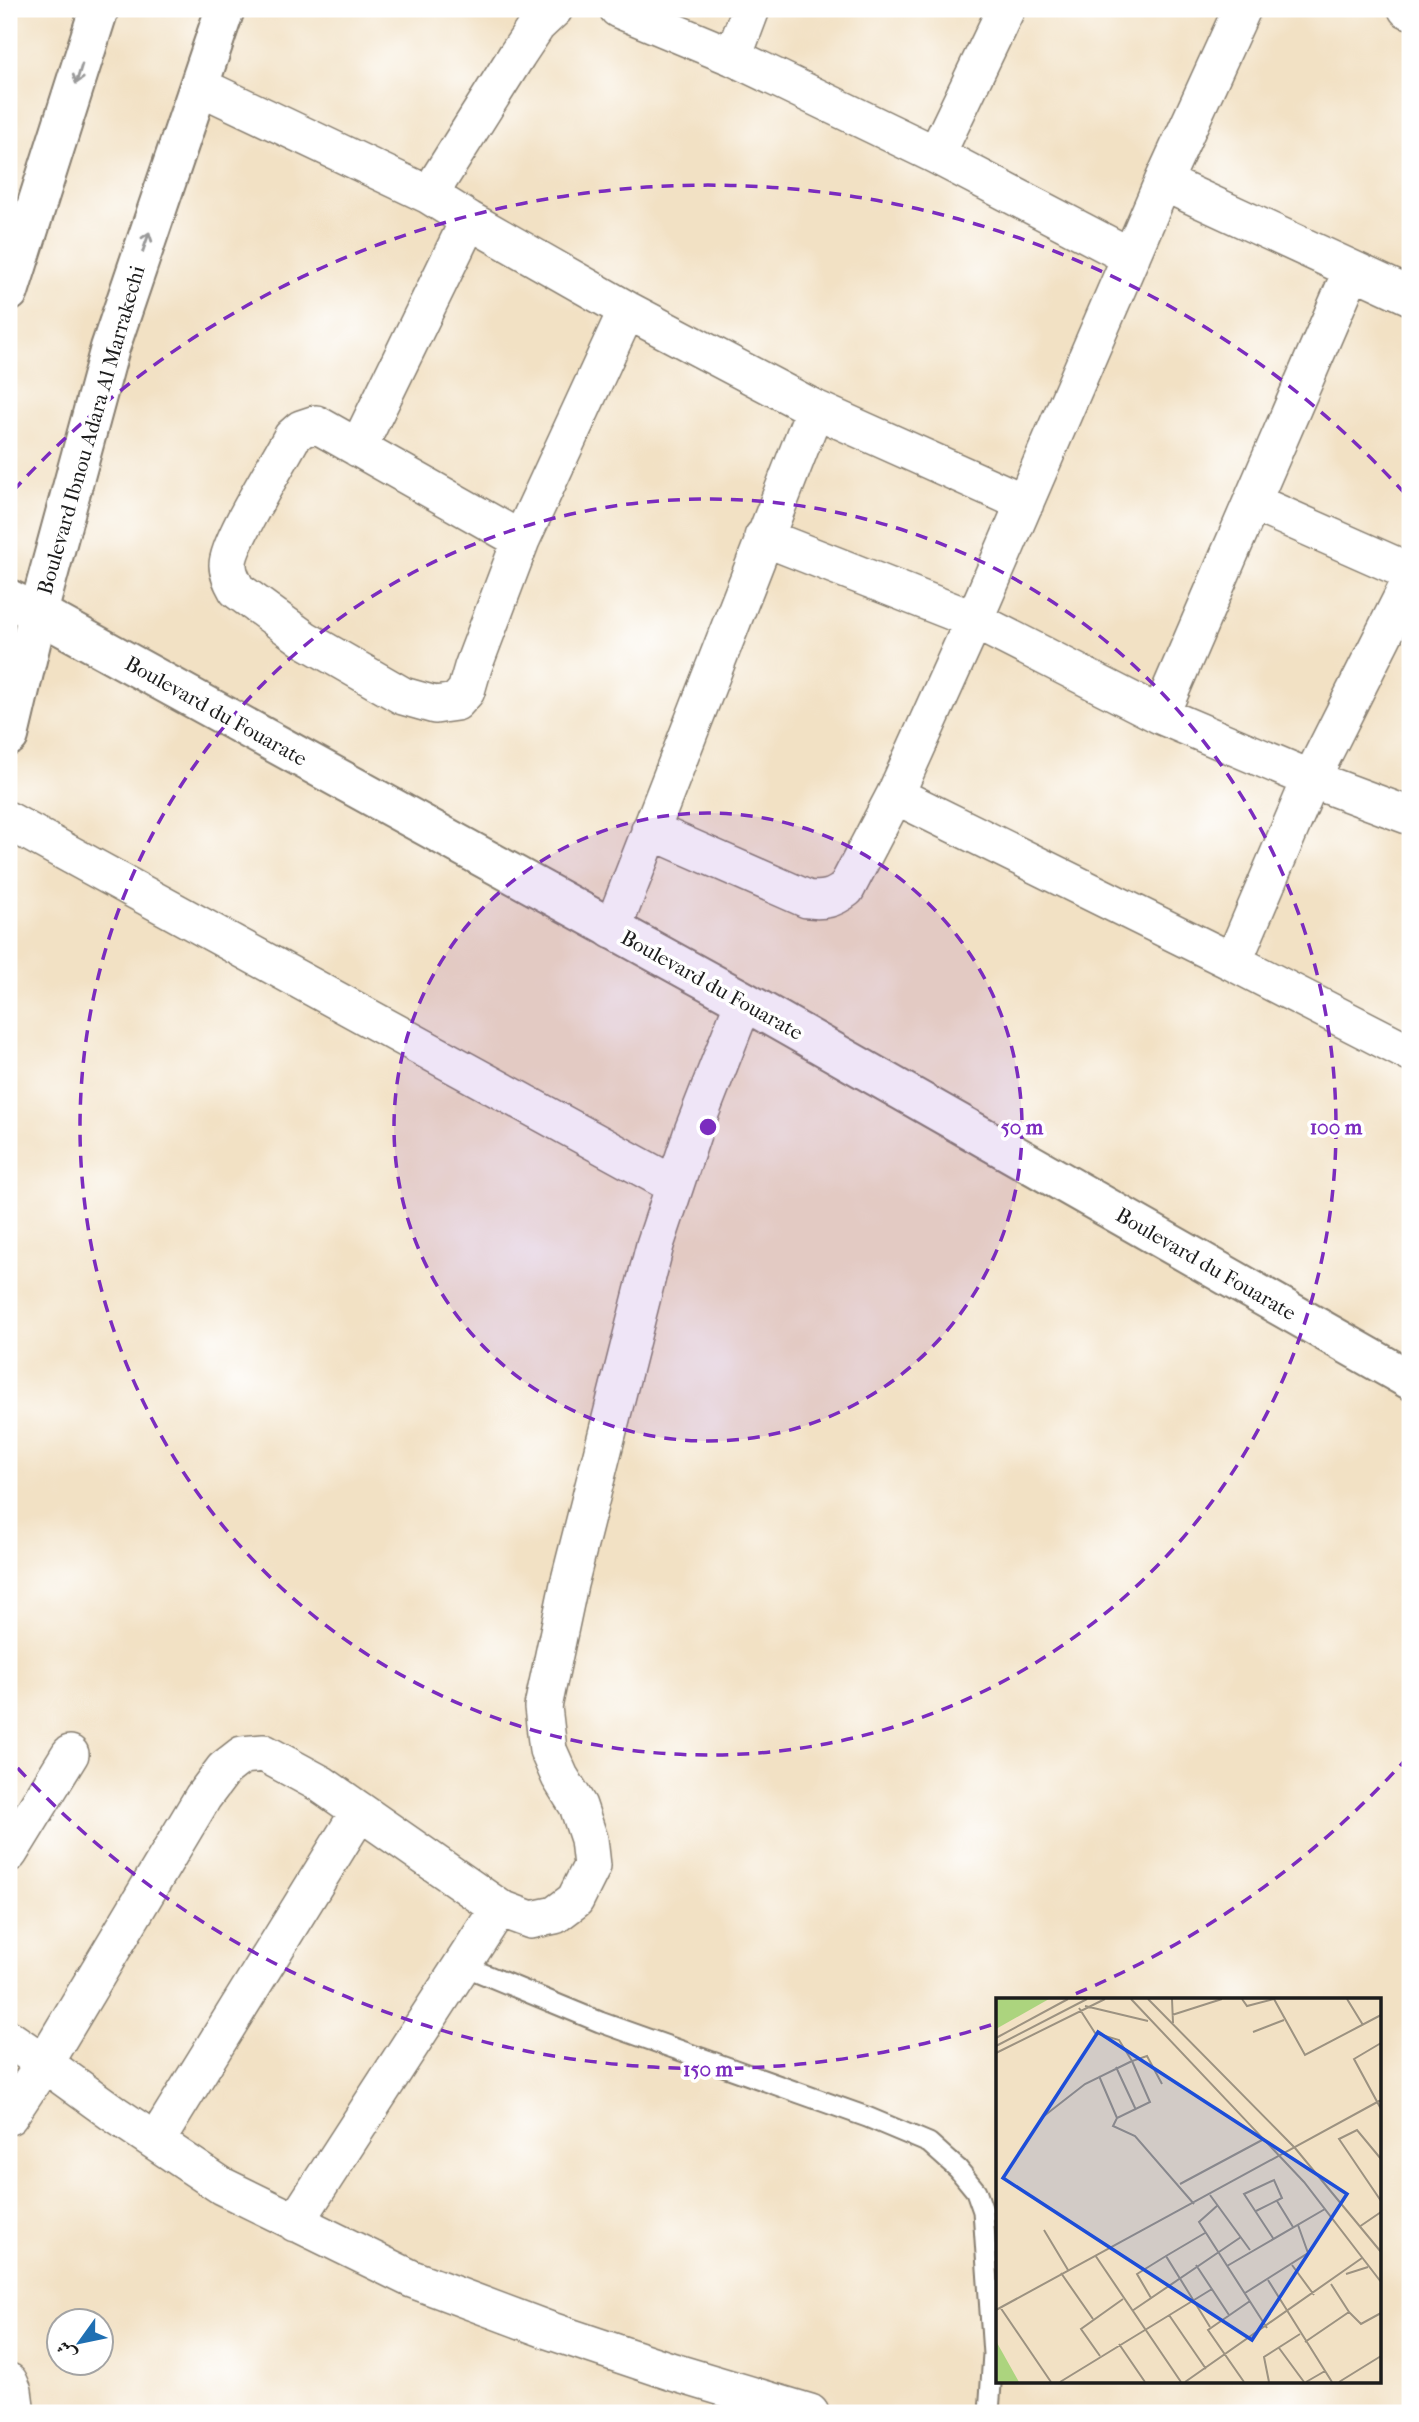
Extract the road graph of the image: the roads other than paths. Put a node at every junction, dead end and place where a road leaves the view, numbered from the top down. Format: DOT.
graph roads {
  1 [pos="99,9"];
  2 [pos="225,9"];
  3 [pos="554,9"];
  4 [pos="618,9"];
  5 [pos="751,9"];
  6 [pos="1006,9"];
  7 [pos="1242,9"];
  8 [pos="733,57"];
  9 [pos="199,86"];
  10 [pos="936,155"];
  11 [pos="1163,182"];
  12 [pos="429,195"];
  13 [pos="468,220"];
  14 [pos="1132,257"];
  15 [pos="1352,270"];
  16 [pos="9,292"];
  17 [pos="1410,296"];
  18 [pos="627,310"];
  19 [pos="815,409"];
  20 [pos="358,448"];
  21 [pos="1252,502"];
  22 [pos="1025,503"];
  23 [pos="764,537"];
  24 [pos="521,540"];
  25 [pos="1410,572"];
  26 [pos="1410,582"];
  27 [pos="23,606"];
  28 [pos="974,620"];
  29 [pos="1160,715"];
  30 [pos="9,736"];
  31 [pos="1311,779"];
  32 [pos="895,794"];
  33 [pos="1410,816"];
  34 [pos="9,821"];
  35 [pos="650,830"];
  36 [pos="612,930"];
  37 [pos="1233,962"];
  38 [pos="744,1001"];
  39 [pos="1410,1053"];
  40 [pos="674,1185"];
  41 [pos="1410,1380"];
  42 [pos="69,1754"];
  43 [pos="360,1811"];
  44 [pos="9,1853"];
  45 [pos="499,1908"];
  46 [pos="462,1965"];
  47 [pos="9,2039"];
  48 [pos="44,2063"];
  49 [pos="9,2116"];
  50 [pos="156,2141"];
  51 [pos="295,2223"];
  52 [pos="9,2382"];
  53 [pos="16,2413"];
  54 [pos="810,2413"];
  55 [pos="989,2413"];
  1 -- 16 [label="street, one-way"];
  2 -- 9 [label="street, Boulevard Ibnou Adara Al Marrakechi"];
  3 -- 12 [label="street"];
  4 -- 8 [label="street"];
  5 -- 8 [label="street"];
  6 -- 10 [label="street"];
  7 -- 11 [label="street"];
  8 -- 10 [label="street"];
  9 -- 12 [label="street"];
  27 -- 9 [label="street, Boulevard Ibnou Adara Al Marrakechi, one-way"];
  10 -- 14 [label="street"];
  11 -- 14 [label="street"];
  11 -- 15 [label="street"];
  12 -- 13 [label="street"];
  13 -- 18 [label="street"];
  13 -- 20 [label="street"];
  14 -- 22 [label="street"];
  15 -- 17 [label="street"];
  15 -- 21 [label="street"];
  18 -- 19 [label="street"];
  18 -- 24 [label="street"];
  19 -- 22 [label="street"];
  19 -- 23 [label="street"];
  20 -- 24 [label="street"];
  20 -- 24 [label="street"];
  21 -- 25 [label="street"];
  21 -- 29 [label="street"];
  22 -- 28 [label="street"];
  23 -- 28 [label="street"];
  23 -- 35 [label="street"];
  26 -- 31 [label="street"];
  27 -- 30 [label="street, Boulevard Ibnou Adara Al Marrakechi"];
  27 -- 36 [label="street, Boulevard du Fouarate"];
  28 -- 29 [label="street"];
  28 -- 32 [label="street"];
  29 -- 31 [label="street"];
  31 -- 33 [label="street"];
  31 -- 37 [label="street"];
  32 -- 35 [label="street"];
  32 -- 37 [label="street"];
  34 -- 40 [label="street"];
  35 -- 36 [label="street"];
  36 -- 38 [label="street, Boulevard du Fouarate"];
  37 -- 39 [label="street"];
  38 -- 40 [label="street"];
  38 -- 41 [label="street, Boulevard du Fouarate"];
  40 -- 45 [label="street"];
  42 -- 44 [label="street"];
  43 -- 45 [label="street"];
  43 -- 48 [label="street"];
  43 -- 50 [label="street"];
  45 -- 46 [label="street"];
  46 -- 51 [label="street"];
  46 -- 55 [label="lane"];
  47 -- 48 [label="street"];
  48 -- 49 [label="street"];
  48 -- 50 [label="street"];
  50 -- 51 [label="street"];
  51 -- 54 [label="street"];
  52 -- 53 [label="street"];
}
